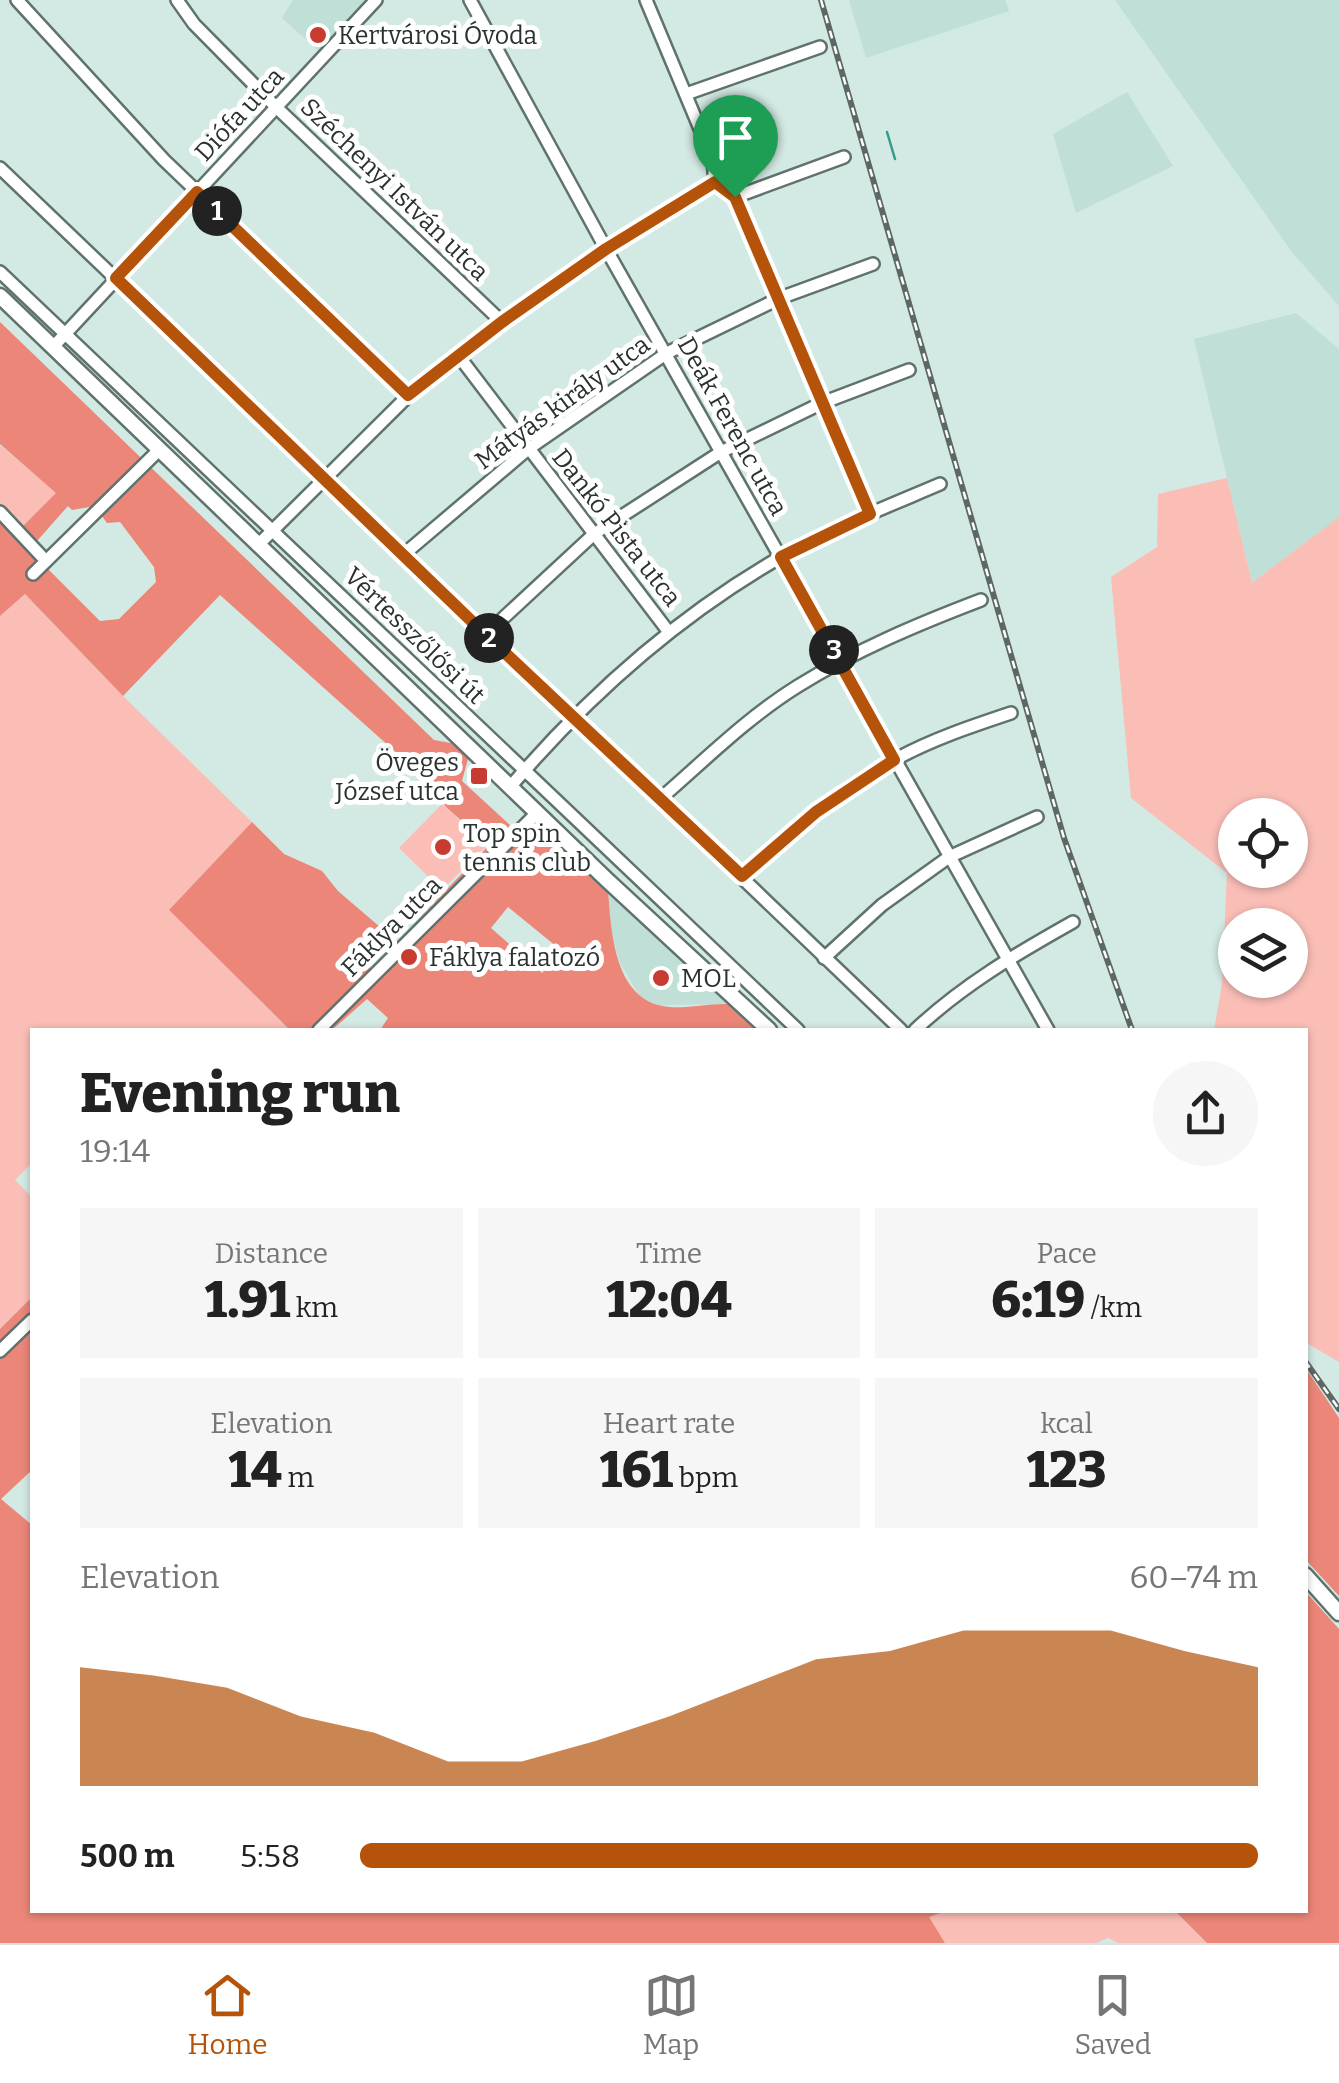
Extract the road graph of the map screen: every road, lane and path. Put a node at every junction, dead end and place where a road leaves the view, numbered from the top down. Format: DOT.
graph roads {
  1 [pos="17,0"];
  2 [pos="177,0"];
  3 [pos="376,0"];
  4 [pos="470,0"];
  5 [pos="646,0"];
  6 [pos="820,47"];
  7 [pos="686,94"];
  8 [pos="276,108"];
  9 [pos="844,157"];
  10 [pos="0,168"];
  11 [pos="715,182"];
  12 [pos="197,192"];
  13 [pos="735,197"];
  14 [pos="606,249"];
  15 [pos="873,264"];
  16 [pos="0,272"];
  17 [pos="116,278"];
  18 [pos="0,296"];
  19 [pos="780,298"];
  20 [pos="502,322"];
  21 [pos="65,334"];
  22 [pos="53,347"];
  23 [pos="667,353"];
  24 [pos="458,355"];
  25 [pos="909,370"];
  26 [pos="408,395"];
  27 [pos="822,403"];
  28 [pos="528,448"];
  29 [pos="160,450"];
  30 [pos="721,452"];
  31 [pos="324,477"];
  32 [pos="940,484"];
  33 [pos="0,512"];
  34 [pos="870,514"];
  35 [pos="272,530"];
  36 [pos="594,534"];
  37 [pos="258,544"];
  38 [pos="403,556"];
  39 [pos="781,557"];
  40 [pos="46,561"];
  41 [pos="33,574"];
  42 [pos="980,600"];
  43 [pos="668,631"];
  44 [pos="486,635"];
  45 [pos="841,662"];
  46 [pos="1011,713"];
  47 [pos="576,716"];
  48 [pos="894,760"];
  49 [pos="524,770"];
  50 [pos="511,786"];
  51 [pos="660,799"];
  52 [pos="537,813"];
  53 [pos="1038,817"];
  54 [pos="949,858"];
  55 [pos="742,876"];
  56 [pos="1073,922"];
  57 [pos="824,958"];
  58 [pos="1008,958"];
  59 [pos="321,1028"];
  60 [pos="766,1028"];
  61 [pos="796,1028"];
  62 [pos="899,1028"];
  63 [pos="917,1028"];
  64 [pos="1047,1028"];
  65 [pos="30,1322"];
  66 [pos="0,1351"];
  67 [pos="1308,1578"];
  68 [pos="1339,1613"];
  1 -- 12 [label="street"];
  2 -- 8 [label="street, Széchenyi István utca"];
  3 -- 8 [label="street, Diófa utca"];
  4 -- 14 [label="street, Deák Ferenc utca"];
  5 -- 7 [label="street"];
  6 -- 7 [label="street"];
  7 -- 11 [label="street"];
  8 -- 12 [label="street, Diófa utca"];
  8 -- 20 [label="street, Széchenyi István utca"];
  9 -- 13 [label="street"];
  10 -- 17 [label="street"];
  11 -- 13 [label="street"];
  11 -- 14 [label="street"];
  12 -- 17 [label="street, Diófa utca"];
  12 -- 26 [label="street"];
  13 -- 19 [label="street"];
  14 -- 20 [label="street"];
  14 -- 23 [label="street, Deák Ferenc utca"];
  15 -- 19 [label="street, Mátyás király utca"];
  16 -- 21 [label="street, Vértesszőlősi út"];
  17 -- 21 [label="street, Diófa utca"];
  17 -- 31 [label="street"];
  18 -- 22 [label="main road, Vértesszőlősi út"];
  19 -- 23 [label="street, Mátyás király utca"];
  19 -- 27 [label="street"];
  20 -- 24 [label="street"];
  21 -- 22 [label="street, Diófa utca"];
  21 -- 35 [label="street, Vértesszőlősi út"];
  22 -- 29 [label="main road, Vértesszőlősi út"];
  23 -- 28 [label="street, Mátyás király utca"];
  23 -- 30 [label="street, Deák Ferenc utca"];
  24 -- 26 [label="street"];
  24 -- 28 [label="street, Dankó Pista utca"];
  25 -- 27 [label="street"];
  26 -- 31 [label="street"];
  27 -- 30 [label="street"];
  27 -- 34 [label="street"];
  28 -- 36 [label="street, Dankó Pista utca"];
  28 -- 38 [label="street, Mátyás király utca"];
  29 -- 37 [label="main road, Vértesszőlősi út"];
  29 -- 40 [label="street"];
  30 -- 36 [label="street"];
  30 -- 39 [label="street, Deák Ferenc utca"];
  31 -- 35 [label="street"];
  31 -- 38 [label="street"];
  32 -- 34 [label="street"];
  33 -- 40 [label="street"];
  34 -- 39 [label="street"];
  35 -- 37 [label="street"];
  35 -- 49 [label="street, Vértesszőlősi út"];
  36 -- 43 [label="street, Dankó Pista utca"];
  36 -- 44 [label="street"];
  37 -- 50 [label="main road, Vértesszőlősi út"];
  38 -- 44 [label="street"];
  39 -- 43 [label="street"];
  39 -- 45 [label="street, Deák Ferenc utca"];
  40 -- 41 [label="street"];
  42 -- 45 [label="street"];
  43 -- 47 [label="street"];
  44 -- 47 [label="street"];
  45 -- 48 [label="street, Deák Ferenc utca"];
  45 -- 51 [label="street"];
  46 -- 48 [label="street"];
  47 -- 49 [label="street"];
  47 -- 51 [label="street"];
  48 -- 54 [label="street, Deák Ferenc utca"];
  48 -- 55 [label="street"];
  49 -- 50 [label="street"];
  49 -- 61 [label="street, Vértesszőlősi út"];
  50 -- 52 [label="main road, Vértesszőlősi út"];
  51 -- 55 [label="street"];
  52 -- 59 [label="street, Fáklya utca"];
  52 -- 60 [label="main road, Vértesszőlősi út"];
  53 -- 54 [label="street"];
  54 -- 57 [label="street"];
  54 -- 58 [label="street, Deák Ferenc utca"];
  55 -- 57 [label="street"];
  56 -- 58 [label="street"];
  57 -- 62 [label="street"];
  58 -- 63 [label="street"];
  58 -- 64 [label="street, Deák Ferenc utca"];
  65 -- 66 [label="street"];
  67 -- 68 [label="main road"];
}
